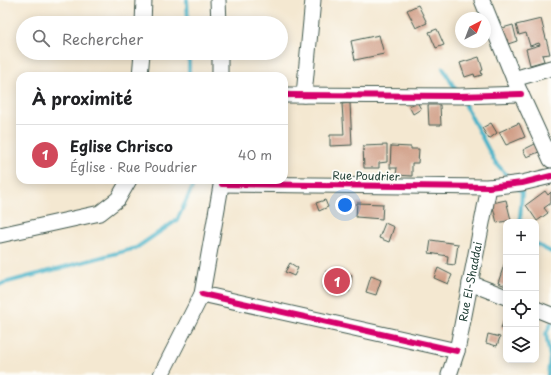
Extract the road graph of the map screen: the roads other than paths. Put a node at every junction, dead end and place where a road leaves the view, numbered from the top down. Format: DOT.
graph roads {
  1 [pos="144,0"];
  2 [pos="218,0"];
  3 [pos="313,0"];
  4 [pos="482,0"];
  5 [pos="143,16"];
  6 [pos="219,16"];
  7 [pos="141,60"];
  8 [pos="220,60"];
  9 [pos="551,68"];
  10 [pos="140,72"];
  11 [pos="220,72"];
  12 [pos="514,79"];
  13 [pos="521,94"];
  14 [pos="288,95"];
  15 [pos="304,95"];
  16 [pos="551,160"];
  17 [pos="551,176"];
  18 [pos="288,183"];
  19 [pos="127,184"];
  20 [pos="222,184"];
  21 [pos="489,187"];
  22 [pos="0,235"];
  23 [pos="470,283"];
  24 [pos="202,294"];
  25 [pos="503,296"];
  26 [pos="539,310"];
  27 [pos="551,315"];
  28 [pos="457,351"];
  29 [pos="161,375"];
  30 [pos="449,375"];
  1 -- 5 [label="street"];
  2 -- 6 [label="street"];
  3 -- 15 [label="street"];
  4 -- 12 [label="street"];
  7 -- 10 [label="street"];
  8 -- 11 [label="street"];
  9 -- 12 [label="street"];
  12 -- 13 [label="street"];
  13 -- 15 [label="street"];
  13 -- 16 [label="street"];
  14 -- 15 [label="street"];
  17 -- 21 [label="street, Rue Poudrier"];
  18 -- 21 [label="street, Rue Poudrier"];
  19 -- 22 [label="street"];
  20 -- 24 [label="street"];
  21 -- 23 [label="street, Rue El-Shaddai"];
  23 -- 25 [label="street"];
  23 -- 28 [label="street, Rue El-Shaddai"];
  24 -- 28 [label="street"];
  24 -- 29 [label="street"];
  26 -- 27 [label="street"];
  28 -- 30 [label="street, Rue El-Shaddai"];
}
